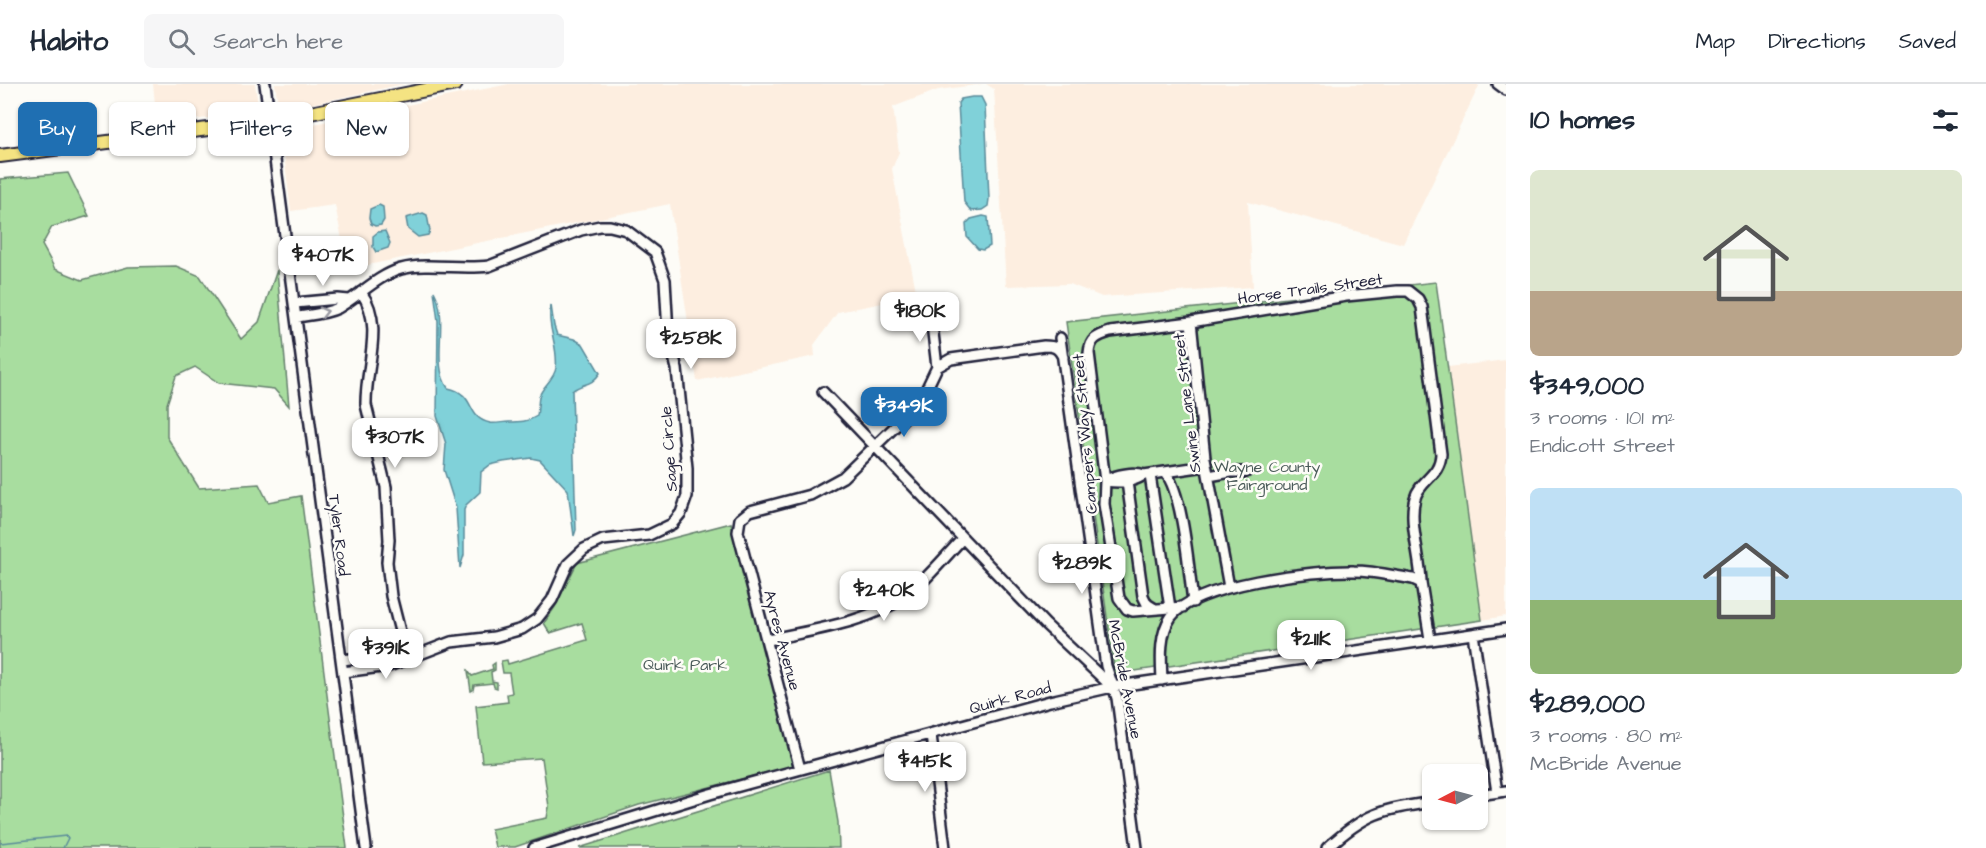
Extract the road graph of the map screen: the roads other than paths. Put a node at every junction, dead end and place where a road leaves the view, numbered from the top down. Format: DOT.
graph roads {
  1 [pos="265,84"];
  2 [pos="456,84"];
  3 [pos="1498,84"];
  4 [pos="1506,90"];
  5 [pos="267,102"];
  6 [pos="313,112"];
  7 [pos="208,129"];
  8 [pos="0,156"];
  9 [pos="275,156"];
  10 [pos="361,292"];
  11 [pos="349,300"];
  12 [pos="295,303"];
  13 [pos="931,316"];
  14 [pos="297,317"];
  15 [pos="1191,322"];
  16 [pos="1060,338"];
  17 [pos="1092,341"];
  18 [pos="1063,357"];
  19 [pos="937,367"];
  20 [pos="823,392"];
  21 [pos="875,447"];
  22 [pos="1206,466"];
  23 [pos="1165,472"];
  24 [pos="1245,472"];
  25 [pos="1147,475"];
  26 [pos="1209,476"];
  27 [pos="1105,481"];
  28 [pos="1127,482"];
  29 [pos="963,538"];
  30 [pos="1421,583"];
  31 [pos="1229,587"];
  32 [pos="1193,602"];
  33 [pos="1183,607"];
  34 [pos="1170,608"];
  35 [pos="1155,609"];
  36 [pos="1506,629"];
  37 [pos="1473,634"];
  38 [pos="1430,639"];
  39 [pos="768,640"];
  40 [pos="407,655"];
  41 [pos="342,660"];
  42 [pos="343,672"];
  43 [pos="1162,680"];
  44 [pos="1112,687"];
  45 [pos="931,735"];
  46 [pos="800,769"];
  47 [pos="1502,791"];
  48 [pos="1422,803"];
  49 [pos="366,848"];
  50 [pos="534,848"];
  51 [pos="945,848"];
  52 [pos="1137,848"];
  53 [pos="1327,848"];
  1 -- 5 [label="street, Tyler Road"];
  2 -- 6 [label="main road"];
  3 -- 4 [label="street"];
  7 -- 8 [label="main road"];
  9 -- 12 [label="street, Tyler Road"];
  10 -- 11 [label="street, Sage Circle"];
  10 -- 40 [label="street"];
  10 -- 40 [label="street, Sage Circle"];
  11 -- 12 [label="street"];
  14 -- 11 [label="street, Sage Circle, one-way"];
  12 -- 14 [label="street, Tyler Road"];
  13 -- 19 [label="street"];
  14 -- 41 [label="street, Tyler Road"];
  15 -- 17 [label="street, Horse Trails Street"];
  15 -- 22 [label="street, Swine Lane Street"];
  15 -- 30 [label="street, Horse Trails Street"];
  16 -- 18 [label="street, McBride Avenue"];
  17 -- 27 [label="street, Campers Way Street"];
  18 -- 19 [label="street"];
  18 -- 44 [label="street, McBride Avenue"];
  19 -- 21 [label="street"];
  20 -- 21 [label="street"];
  21 -- 29 [label="street"];
  21 -- 39 [label="street, Ayres Avenue"];
  22 -- 23 [label="street"];
  22 -- 26 [label="street, Swine Lane Street"];
  23 -- 25 [label="street"];
  23 -- 32 [label="street"];
  24 -- 26 [label="street"];
  25 -- 27 [label="street"];
  25 -- 28 [label="street"];
  25 -- 34 [label="street"];
  26 -- 31 [label="street, Swine Lane Street"];
  27 -- 28 [label="street"];
  27 -- 35 [label="street, Campers Way Street"];
  28 -- 35 [label="street"];
  29 -- 39 [label="street"];
  29 -- 44 [label="street"];
  30 -- 31 [label="street"];
  30 -- 38 [label="street, Horse Trails Street"];
  31 -- 32 [label="street"];
  32 -- 33 [label="street"];
  33 -- 34 [label="street, Campers Way Street"];
  33 -- 43 [label="street"];
  34 -- 35 [label="street, Campers Way Street"];
  36 -- 37 [label="street, Quirk Road"];
  37 -- 38 [label="street, Quirk Road"];
  37 -- 47 [label="street"];
  38 -- 43 [label="street, Quirk Road"];
  39 -- 46 [label="street, Ayres Avenue"];
  40 -- 41 [label="street, Sage Circle"];
  40 -- 42 [label="street, Sage Circle"];
  41 -- 42 [label="street, Tyler Road"];
  42 -- 49 [label="street, Tyler Road"];
  43 -- 44 [label="street, Quirk Road"];
  44 -- 45 [label="street, Quirk Road"];
  44 -- 52 [label="street, McBride Avenue"];
  45 -- 46 [label="street, Quirk Road"];
  45 -- 51 [label="street"];
  46 -- 50 [label="street, Quirk Road"];
  48 -- 53 [label="street"];
}
